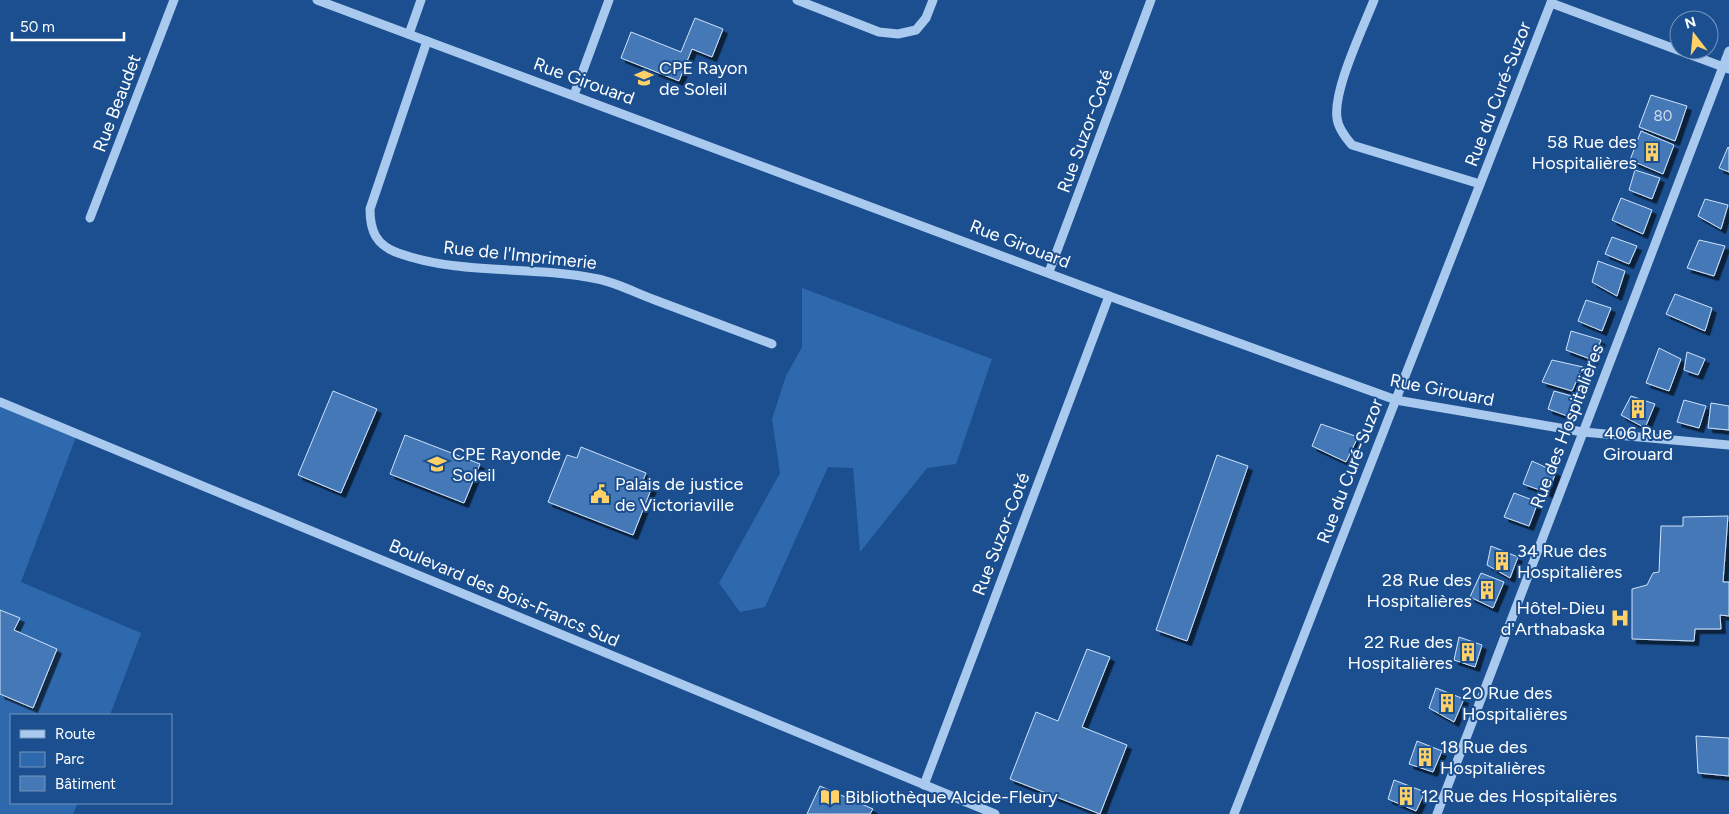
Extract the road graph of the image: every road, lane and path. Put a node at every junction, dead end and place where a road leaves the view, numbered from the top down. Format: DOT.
graph roads {
  1 [pos="174,0"];
  2 [pos="317,0"];
  3 [pos="421,0"];
  4 [pos="609,0"];
  5 [pos="796,0"];
  6 [pos="933,0"];
  7 [pos="1151,0"];
  8 [pos="1374,0"];
  9 [pos="1552,1"];
  10 [pos="409,34"];
  11 [pos="427,41"];
  12 [pos="1729,51"];
  13 [pos="1726,68"];
  14 [pos="574,95"];
  15 [pos="1480,184"];
  16 [pos="90,218"];
  17 [pos="1049,272"];
  18 [pos="1109,296"];
  19 [pos="772,344"];
  20 [pos="1396,400"];
  21 [pos="0,402"];
  22 [pos="1583,432"];
  23 [pos="1729,446"];
  24 [pos="924,785"];
  25 [pos="995,814"];
  26 [pos="1234,814"];
  27 [pos="1436,814"];
  1 -- 16 [label="street, Rue Beaudet"];
  2 -- 10 [label="street, Rue Girouard"];
  3 -- 10 [label="street"];
  4 -- 14 [label="street"];
  5 -- 6 [label="street"];
  7 -- 17 [label="street, Rue Suzor-Coté"];
  8 -- 15 [label="street"];
  9 -- 13 [label="street"];
  9 -- 15 [label="street, Rue du Curé-Suzor"];
  10 -- 11 [label="street, Rue Girouard"];
  11 -- 14 [label="street, Rue Girouard"];
  11 -- 19 [label="street, Rue de l'Imprimerie"];
  12 -- 13 [label="street, Rue des Hospitalières"];
  13 -- 22 [label="street, Rue des Hospitalières"];
  14 -- 17 [label="street, Rue Girouard"];
  15 -- 20 [label="street, Rue du Curé-Suzor"];
  17 -- 18 [label="street, Rue Girouard"];
  18 -- 20 [label="street, Rue Girouard"];
  18 -- 24 [label="street, Rue Suzor-Coté"];
  20 -- 22 [label="street, Rue Girouard"];
  20 -- 26 [label="street, Rue du Curé-Suzor"];
  21 -- 24 [label="street, Boulevard des Bois-Francs Sud"];
  22 -- 23 [label="street, Rue Girouard"];
  22 -- 27 [label="street, Rue des Hospitalières"];
  24 -- 25 [label="street, Boulevard des Bois-Francs Sud"];
}
